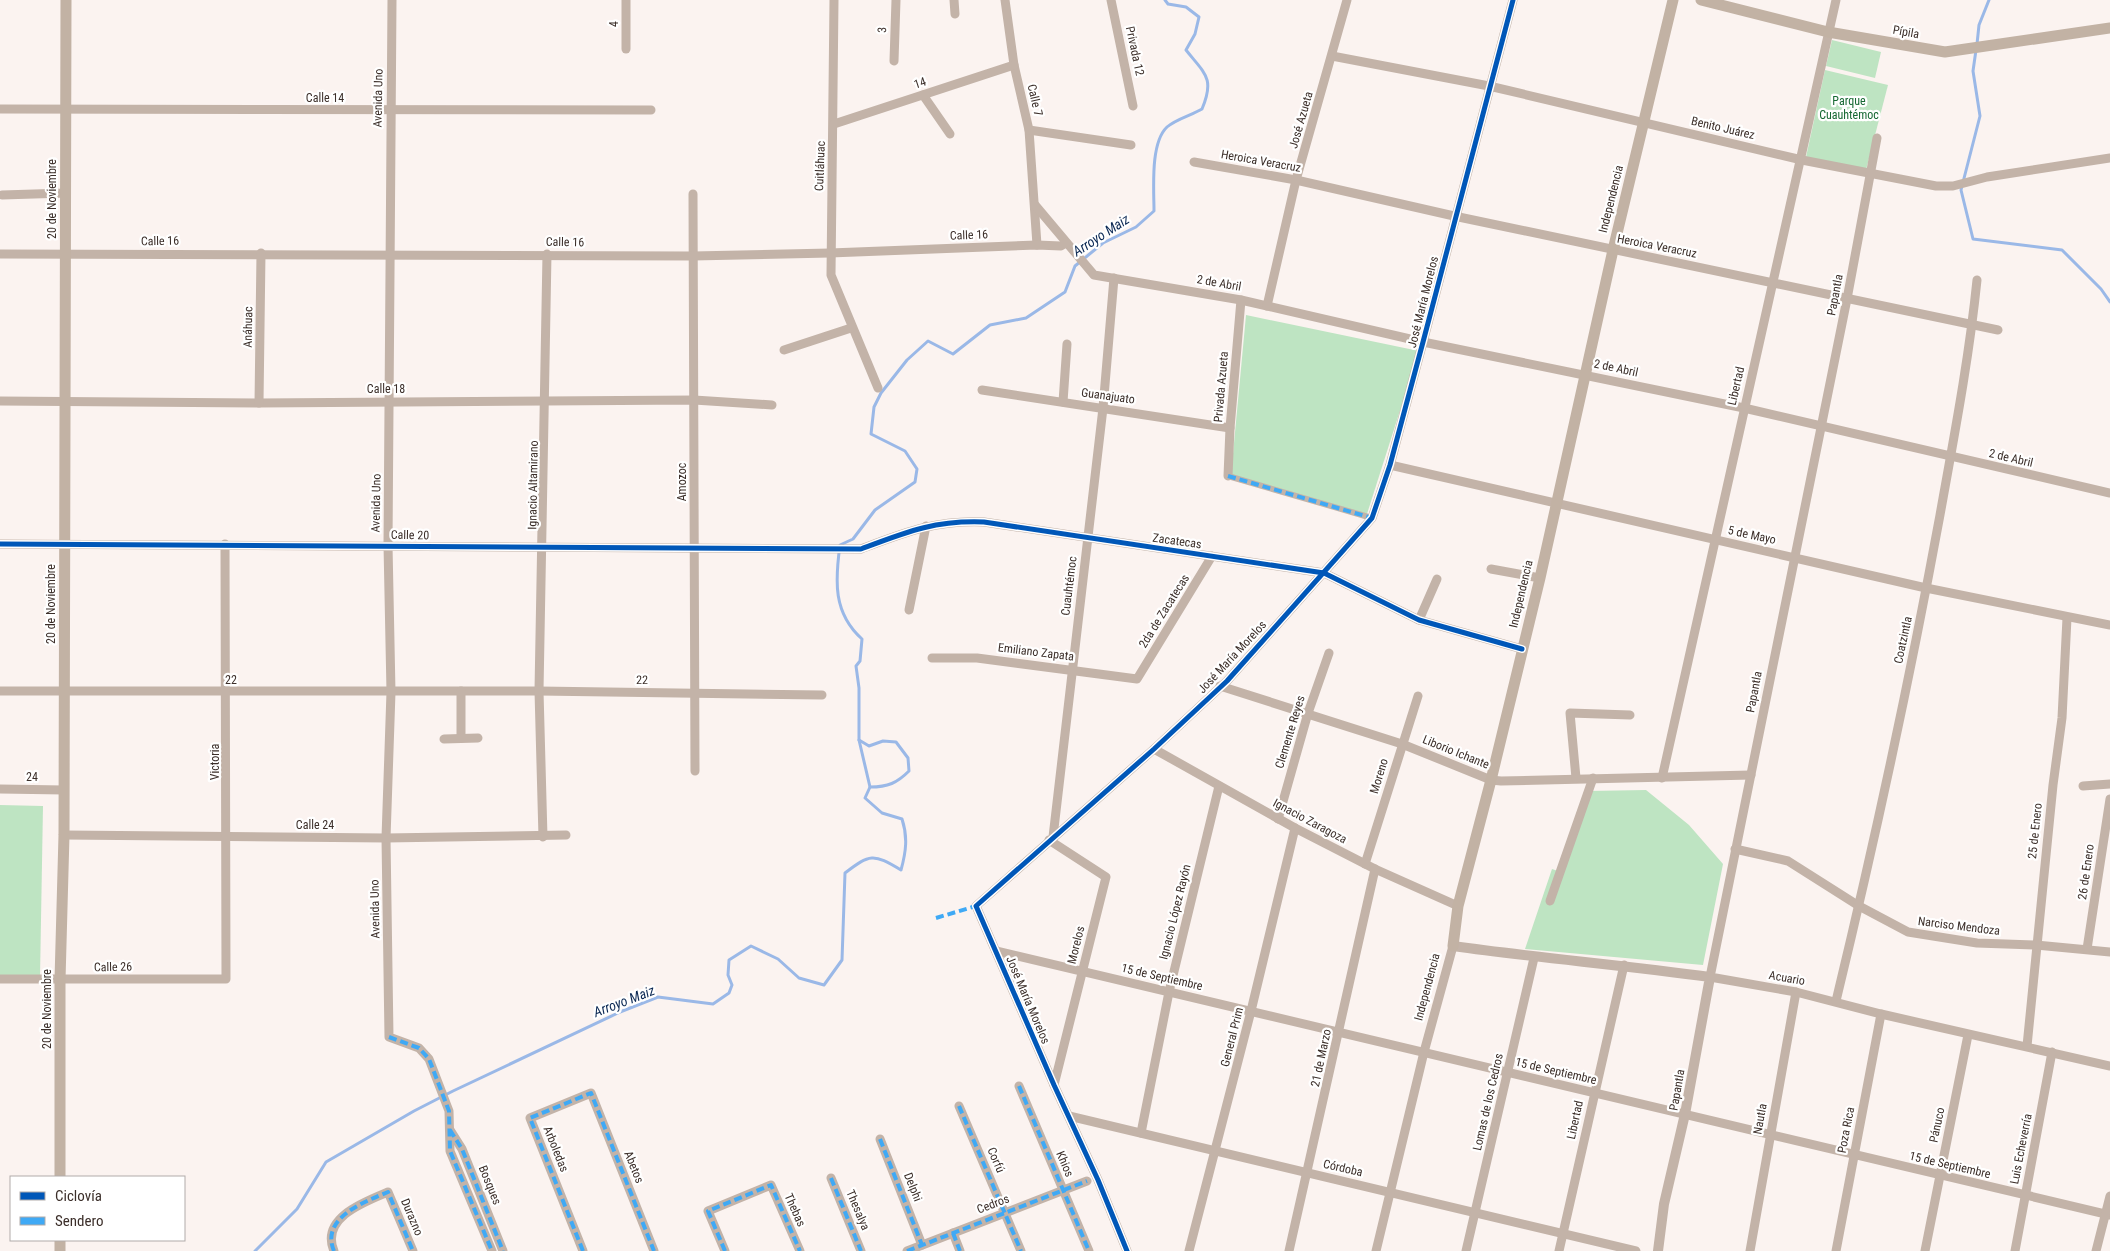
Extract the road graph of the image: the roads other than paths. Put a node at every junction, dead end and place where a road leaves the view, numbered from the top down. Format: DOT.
graph roads {
  1 [pos="66,0"];
  2 [pos="392,0"];
  3 [pos="626,0"];
  4 [pos="834,0"];
  5 [pos="896,0"];
  6 [pos="954,0"];
  7 [pos="1004,0"];
  8 [pos="1111,0"];
  9 [pos="1347,0"];
  10 [pos="1513,0"];
  11 [pos="1674,0"];
  12 [pos="1701,0"];
  13 [pos="1836,0"];
  14 [pos="955,14"];
  15 [pos="2110,28"];
  16 [pos="1828,32"];
  17 [pos="626,49"];
  18 [pos="1332,56"];
  19 [pos="894,61"];
  20 [pos="1014,65"];
  21 [pos="1489,86"];
  22 [pos="923,95"];
  23 [pos="1133,106"];
  24 [pos="0,109"];
  25 [pos="66,110"];
  26 [pos="651,110"];
  27 [pos="390,111"];
  28 [pos="1645,123"];
  29 [pos="834,124"];
  30 [pos="1029,130"];
  31 [pos="950,134"];
  32 [pos="1877,138"];
  33 [pos="1130,145"];
  34 [pos="2110,158"];
  35 [pos="1802,160"];
  36 [pos="1194,162"];
  37 [pos="1871,175"];
  38 [pos="1296,180"];
  39 [pos="66,193"];
  40 [pos="693,194"];
  41 [pos="2,195"];
  42 [pos="1035,206"];
  43 [pos="1454,216"];
  44 [pos="1038,245"];
  45 [pos="1067,245"];
  46 [pos="1613,250"];
  47 [pos="261,253"];
  48 [pos="391,253"];
  49 [pos="830,253"];
  50 [pos="0,254"];
  51 [pos="547,254"];
  52 [pos="65,255"];
  53 [pos="693,256"];
  54 [pos="1114,278"];
  55 [pos="1977,280"];
  56 [pos="1774,282"];
  57 [pos="1847,299"];
  58 [pos="1241,300"];
  59 [pos="1267,306"];
  60 [pos="1973,324"];
  61 [pos="852,328"];
  62 [pos="1998,330"];
  63 [pos="1423,342"];
  64 [pos="1067,344"];
  65 [pos="784,350"];
  66 [pos="1584,374"];
  67 [pos="878,388"];
  68 [pos="982,390"];
  69 [pos="544,400"];
  70 [pos="694,400"];
  71 [pos="0,401"];
  72 [pos="65,402"];
  73 [pos="259,402"];
  74 [pos="390,402"];
  75 [pos="1063,402"];
  76 [pos="772,405"];
  77 [pos="1103,408"];
  78 [pos="1744,408"];
  79 [pos="1820,426"];
  80 [pos="1230,428"];
  81 [pos="1950,457"];
  82 [pos="1390,465"];
  83 [pos="1228,476"];
  84 [pos="2110,493"];
  85 [pos="1555,504"];
  86 [pos="1372,518"];
  87 [pos="926,526"];
  88 [pos="1087,538"];
  89 [pos="1714,539"];
  90 [pos="0,544"];
  91 [pos="65,544"];
  92 [pos="225,544"];
  93 [pos="388,545"];
  94 [pos="543,547"];
  95 [pos="694,547"];
  96 [pos="819,550"];
  97 [pos="1212,556"];
  98 [pos="1794,556"];
  99 [pos="1491,568"];
  100 [pos="1324,573"];
  101 [pos="1540,578"];
  102 [pos="1437,579"];
  103 [pos="1926,588"];
  104 [pos="908,610"];
  105 [pos="2067,618"];
  106 [pos="1419,620"];
  107 [pos="2110,626"];
  108 [pos="1522,650"];
  109 [pos="1329,653"];
  110 [pos="932,658"];
  111 [pos="1072,668"];
  112 [pos="1136,678"];
  113 [pos="1220,686"];
  114 [pos="0,691"];
  115 [pos="462,691"];
  116 [pos="539,691"];
  117 [pos="64,692"];
  118 [pos="227,692"];
  119 [pos="390,692"];
  120 [pos="695,693"];
  121 [pos="822,695"];
  122 [pos="1418,696"];
  123 [pos="1308,713"];
  124 [pos="1630,715"];
  125 [pos="461,738"];
  126 [pos="478,738"];
  127 [pos="444,739"];
  128 [pos="1402,744"];
  129 [pos="1154,749"];
  130 [pos="695,771"];
  131 [pos="1751,775"];
  132 [pos="1576,778"];
  133 [pos="1593,778"];
  134 [pos="1662,778"];
  135 [pos="1492,780"];
  136 [pos="2110,784"];
  137 [pos="1219,786"];
  138 [pos="2083,786"];
  139 [pos="0,789"];
  140 [pos="64,790"];
  141 [pos="2110,799"];
  142 [pos="1278,818"];
  143 [pos="1295,828"];
  144 [pos="64,835"];
  145 [pos="566,835"];
  146 [pos="228,836"];
  147 [pos="543,836"];
  148 [pos="386,838"];
  149 [pos="1051,838"];
  150 [pos="2106,845"];
  151 [pos="1736,849"];
  152 [pos="1365,864"];
  153 [pos="1375,870"];
  154 [pos="1550,900"];
  155 [pos="1458,906"];
  156 [pos="1859,906"];
  157 [pos="2036,945"];
  158 [pos="1453,946"];
  159 [pos="2087,949"];
  160 [pos="996,951"];
  161 [pos="2110,952"];
  162 [pos="1534,958"];
  163 [pos="1624,965"];
  164 [pos="1082,971"];
  165 [pos="1710,977"];
  166 [pos="0,979"];
  167 [pos="226,979"];
  168 [pos="60,980"];
  169 [pos="1169,992"];
  170 [pos="1796,992"];
  171 [pos="1836,1001"];
  172 [pos="1251,1011"];
  173 [pos="1882,1014"];
  174 [pos="1339,1032"];
  175 [pos="1968,1034"];
  176 [pos="389,1037"];
  177 [pos="2027,1046"];
  178 [pos="1424,1052"];
  179 [pos="2052,1052"];
  180 [pos="2110,1066"];
  181 [pos="1508,1072"];
  182 [pos="1054,1085"];
  183 [pos="1019,1086"];
  184 [pos="591,1093"];
  185 [pos="1594,1093"];
  186 [pos="959,1106"];
  187 [pos="1685,1114"];
  188 [pos="1069,1116"];
  189 [pos="450,1130"];
  190 [pos="1141,1133"];
  191 [pos="1770,1135"];
  192 [pos="880,1139"];
  193 [pos="1216,1151"];
  194 [pos="1853,1154"];
  195 [pos="1308,1173"];
  196 [pos="1939,1175"];
  197 [pos="60,1176"];
  198 [pos="831,1178"];
  199 [pos="1087,1181"];
  200 [pos="1062,1190"];
  201 [pos="1389,1192"];
  202 [pos="2024,1195"];
  203 [pos="2110,1196"];
  204 [pos="1475,1212"];
  205 [pos="1005,1213"];
  206 [pos="2107,1215"];
  207 [pos="953,1233"];
  208 [pos="1563,1234"];
  209 [pos="922,1245"];
  210 [pos="1610,1248"];
  211 [pos="334,1251"];
  212 [pos="413,1251"];
  213 [pos="492,1251"];
  214 [pos="503,1251"];
  215 [pos="583,1251"];
  216 [pos="654,1251"];
  217 [pos="724,1251"];
  218 [pos="800,1251"];
  219 [pos="861,1251"];
  220 [pos="907,1251"];
  221 [pos="960,1251"];
  222 [pos="1021,1251"];
  223 [pos="1088,1251"];
  224 [pos="1127,1251"];
  225 [pos="1189,1251"];
  226 [pos="1289,1251"];
  227 [pos="1376,1251"];
  228 [pos="1466,1251"];
  229 [pos="1559,1251"];
  230 [pos="1636,1251"];
  231 [pos="1658,1251"];
  232 [pos="1750,1251"];
  233 [pos="1836,1251"];
  234 [pos="1925,1251"];
  235 [pos="2015,1251"];
  236 [pos="2096,1251"];
  1 -- 25 [label="main road, 20 de Noviembre"];
  2 -- 27 [label="street, Avenida Uno"];
  3 -- 17 [label="street, 4"];
  4 -- 29 [label="street, Cuitláhuac"];
  5 -- 19 [label="street, 3"];
  6 -- 14 [label="street"];
  7 -- 20 [label="street, Calle 7"];
  8 -- 23 [label="street, Privada 12"];
  9 -- 18 [label="street, José Azueta"];
  10 -- 21 [label="street, José María Morelos"];
  11 -- 28 [label="main road, Independencia"];
  12 -- 16 [label="main road, Pípila"];
  13 -- 16 [label="street, Libertad"];
  15 -- 16 [label="main road, Pípila"];
  16 -- 35 [label="street, Libertad"];
  18 -- 21 [label="street, Benito Juárez"];
  18 -- 38 [label="street, José Azueta"];
  20 -- 22 [label="street, 14"];
  20 -- 30 [label="street, Calle 7"];
  21 -- 28 [label="street, Benito Juárez"];
  21 -- 43 [label="street, José María Morelos"];
  22 -- 29 [label="street, 14"];
  22 -- 31 [label="street"];
  24 -- 25 [label="street, Calle 14"];
  25 -- 27 [label="street, Calle 14"];
  25 -- 39 [label="main road, 20 de Noviembre"];
  26 -- 27 [label="street, Calle 14"];
  27 -- 48 [label="street, Avenida Uno"];
  28 -- 35 [label="street, Benito Juárez"];
  28 -- 46 [label="main road, Independencia"];
  29 -- 49 [label="street, Cuitláhuac"];
  30 -- 33 [label="street"];
  30 -- 42 [label="street, Calle 7"];
  32 -- 37 [label="street, Papantla"];
  34 -- 37 [label="street, Benito Juárez"];
  35 -- 37 [label="street, Benito Juárez"];
  35 -- 56 [label="street, Libertad"];
  36 -- 38 [label="street, Heroica Veracruz"];
  37 -- 57 [label="street, Papantla"];
  38 -- 43 [label="street, Heroica Veracruz"];
  38 -- 59 [label="street, José Azueta"];
  39 -- 41 [label="street"];
  39 -- 52 [label="main road, 20 de Noviembre"];
  40 -- 53 [label="street, Amozoc"];
  42 -- 44 [label="street, Calle 7"];
  42 -- 45 [label="street"];
  43 -- 46 [label="street, Heroica Veracruz"];
  43 -- 63 [label="street, José María Morelos"];
  44 -- 45 [label="street, Calle 16"];
  44 -- 49 [label="street, Calle 16"];
  45 -- 54 [label="street"];
  46 -- 56 [label="street, Heroica Veracruz"];
  46 -- 66 [label="main road, Independencia"];
  47 -- 48 [label="street, Calle 16"];
  47 -- 52 [label="street, Calle 16"];
  47 -- 73 [label="street, Anáhuac"];
  48 -- 51 [label="street, Calle 16"];
  48 -- 74 [label="street, Avenida Uno"];
  49 -- 53 [label="street, Calle 16"];
  49 -- 61 [label="street, Cuitláhuac"];
  50 -- 52 [label="street, Calle 16"];
  51 -- 53 [label="street, Calle 16"];
  51 -- 69 [label="street, Ignacio Altamirano"];
  52 -- 72 [label="main road, 20 de Noviembre"];
  53 -- 70 [label="street, Amozoc"];
  54 -- 58 [label="street, 2 de Abril"];
  54 -- 77 [label="street, Cuauhtémoc"];
  55 -- 60 [label="street, Coatzintla"];
  56 -- 57 [label="street, Heroica Veracruz"];
  56 -- 78 [label="street, Libertad"];
  57 -- 60 [label="street, Heroica Veracruz"];
  57 -- 79 [label="street, Papantla"];
  58 -- 59 [label="street, 2 de Abril"];
  58 -- 80 [label="street, Privada Azueta"];
  59 -- 63 [label="street, 2 de Abril"];
  60 -- 62 [label="street, Heroica Veracruz"];
  60 -- 81 [label="street, Coatzintla"];
  61 -- 65 [label="street"];
  61 -- 67 [label="street, Cuitláhuac"];
  63 -- 66 [label="street, 2 de Abril"];
  63 -- 82 [label="street, José María Morelos"];
  64 -- 75 [label="street"];
  66 -- 78 [label="street, 2 de Abril"];
  66 -- 85 [label="main road, Independencia"];
  68 -- 75 [label="street, Guanajuato"];
  69 -- 70 [label="street, Calle 18"];
  69 -- 74 [label="street, Calle 18"];
  69 -- 94 [label="street, Ignacio Altamirano"];
  70 -- 76 [label="street, Calle 18"];
  70 -- 95 [label="street, Amozoc"];
  71 -- 72 [label="street, Calle 18"];
  72 -- 73 [label="street, Calle 18"];
  72 -- 91 [label="main road, 20 de Noviembre"];
  73 -- 74 [label="street, Calle 18"];
  74 -- 93 [label="street, Avenida Uno"];
  75 -- 77 [label="street, Guanajuato"];
  77 -- 80 [label="street, Guanajuato"];
  77 -- 88 [label="street, Cuauhtémoc"];
  78 -- 79 [label="street, 2 de Abril"];
  78 -- 89 [label="street, Libertad"];
  79 -- 81 [label="street, 2 de Abril"];
  79 -- 98 [label="street, Papantla"];
  80 -- 83 [label="street, Privada Azueta"];
  81 -- 84 [label="street, 2 de Abril"];
  81 -- 103 [label="street, Coatzintla"];
  82 -- 85 [label="street, 5 de Mayo"];
  82 -- 86 [label="street, José María Morelos"];
  83 -- 86 [label="street"];
  85 -- 89 [label="street, 5 de Mayo"];
  85 -- 101 [label="main road, Independencia"];
  86 -- 100 [label="street, José María Morelos"];
  87 -- 88 [label="street, Zacatecas"];
  87 -- 96 [label="street, Zacatecas"];
  87 -- 104 [label="street"];
  88 -- 97 [label="street, Zacatecas"];
  88 -- 111 [label="street, Cuauhtémoc"];
  89 -- 98 [label="street, 5 de Mayo"];
  89 -- 134 [label="street, Libertad"];
  90 -- 91 [label="street, Calle 20"];
  91 -- 92 [label="street, Calle 20"];
  91 -- 117 [label="main road, 20 de Noviembre"];
  92 -- 93 [label="street, Calle 20"];
  92 -- 118 [label="street, Victoria"];
  93 -- 94 [label="street, Calle 20"];
  93 -- 119 [label="street, Avenida Uno"];
  94 -- 95 [label="street, Calle 20"];
  94 -- 116 [label="street, Ignacio Altamirano"];
  95 -- 96 [label="street, Calle 20"];
  95 -- 120 [label="street, Amozoc"];
  97 -- 100 [label="street, Zacatecas"];
  97 -- 112 [label="street, 2da de Zacatecas"];
  98 -- 103 [label="street, 5 de Mayo"];
  98 -- 131 [label="street, Papantla"];
  99 -- 101 [label="street"];
  100 -- 106 [label="street, Zacatecas"];
  100 -- 113 [label="street, José María Morelos"];
  101 -- 108 [label="main road, Independencia"];
  102 -- 106 [label="street"];
  103 -- 105 [label="street, 5 de Mayo"];
  103 -- 156 [label="street, Coatzintla"];
  105 -- 107 [label="street, 5 de Mayo"];
  105 -- 157 [label="street, 25 de Enero"];
  106 -- 108 [label="street, Zacatecas"];
  108 -- 135 [label="main road, Independencia"];
  109 -- 123 [label="street, Clemente Reyes"];
  110 -- 111 [label="street, Emiliano Zapata"];
  111 -- 112 [label="street, Emiliano Zapata"];
  111 -- 149 [label="street, Cuauhtémoc"];
  113 -- 123 [label="street, Liborio Ichante"];
  113 -- 129 [label="street, José María Morelos"];
  114 -- 117 [label="street, 22"];
  115 -- 116 [label="street, 22"];
  115 -- 119 [label="street, 22"];
  115 -- 125 [label="street"];
  116 -- 120 [label="street, 22"];
  116 -- 147 [label="street, Ignacio Altamirano"];
  117 -- 118 [label="street, 22"];
  117 -- 140 [label="main road, 20 de Noviembre"];
  118 -- 119 [label="street, 22"];
  118 -- 146 [label="street, Victoria"];
  119 -- 148 [label="street, Avenida Uno"];
  120 -- 121 [label="street, 22"];
  120 -- 130 [label="street, Amozoc"];
  122 -- 128 [label="street, Moreno"];
  123 -- 128 [label="street, Liborio Ichante"];
  123 -- 142 [label="street, Clemente Reyes"];
  124 -- 132 [label="street"];
  125 -- 126 [label="street"];
  125 -- 127 [label="street"];
  128 -- 135 [label="street, Liborio Ichante"];
  128 -- 152 [label="street, Moreno"];
  129 -- 137 [label="street, Ignacio Zaragoza"];
  129 -- 149 [label="street, José María Morelos"];
  131 -- 134 [label="street, Liborio Ichante"];
  131 -- 151 [label="street, Papantla"];
  132 -- 133 [label="street, Liborio Ichante"];
  132 -- 135 [label="street, Liborio Ichante"];
  133 -- 134 [label="street, Liborio Ichante"];
  133 -- 154 [label="street"];
  135 -- 155 [label="main road, Independencia"];
  136 -- 138 [label="street"];
  137 -- 142 [label="street, Ignacio Zaragoza"];
  137 -- 169 [label="street, Ignacio López Rayón"];
  139 -- 140 [label="street, 24"];
  140 -- 144 [label="main road, 20 de Noviembre"];
  141 -- 150 [label="street, 26 de Enero"];
  142 -- 143 [label="street, Ignacio Zaragoza"];
  143 -- 152 [label="street, Ignacio Zaragoza"];
  143 -- 172 [label="street, General Prim"];
  144 -- 146 [label="street, Calle 24"];
  144 -- 168 [label="main road, 20 de Noviembre"];
  145 -- 147 [label="street, Calle 24"];
  146 -- 148 [label="street, Calle 24"];
  146 -- 167 [label="street, Victoria"];
  147 -- 148 [label="street, Calle 24"];
  148 -- 176 [label="street, Avenida Uno"];
  149 -- 160 [label="street, José María Morelos"];
  149 -- 164 [label="street, Morelos"];
  150 -- 159 [label="street, 26 de Enero"];
  151 -- 156 [label="street, Narciso Mendoza"];
  151 -- 165 [label="street, Papantla"];
  152 -- 153 [label="street, Ignacio Zaragoza"];
  153 -- 155 [label="street, Ignacio Zaragoza"];
  153 -- 174 [label="street, 21 de Marzo"];
  155 -- 158 [label="main road, Independencia"];
  156 -- 157 [label="street, Narciso Mendoza"];
  156 -- 171 [label="street, Coatzintla"];
  157 -- 159 [label="street, Narciso Mendoza"];
  157 -- 177 [label="street, 25 de Enero"];
  158 -- 162 [label="street, Acuario"];
  158 -- 178 [label="street, Independencia"];
  159 -- 161 [label="street, Narciso Mendoza"];
  160 -- 164 [label="street, 15 de Septiembre"];
  160 -- 182 [label="street, José María Morelos"];
  162 -- 163 [label="street, Acuario"];
  162 -- 181 [label="street, Lomas de los Cedros"];
  163 -- 165 [label="street, Acuario"];
  163 -- 185 [label="street, Libertad"];
  164 -- 169 [label="street, 15 de Septiembre"];
  164 -- 182 [label="street, Morelos"];
  165 -- 170 [label="street, Acuario"];
  165 -- 187 [label="street, Papantla"];
  166 -- 168 [label="street, Calle 26"];
  167 -- 168 [label="street, Calle 26"];
  168 -- 197 [label="main road, 20 de Noviembre"];
  169 -- 172 [label="street, 15 de Septiembre"];
  169 -- 190 [label="street, Ignacio López Rayón"];
  170 -- 171 [label="street, Acuario"];
  170 -- 191 [label="street, Nautla"];
  171 -- 173 [label="street, Acuario"];
  172 -- 174 [label="street, 15 de Septiembre"];
  172 -- 193 [label="street, General Prim"];
  173 -- 175 [label="street, Acuario"];
  173 -- 194 [label="street, Poza Rica"];
  174 -- 178 [label="street, 15 de Septiembre"];
  174 -- 195 [label="street, 21 de Marzo"];
  175 -- 177 [label="street, Acuario"];
  175 -- 196 [label="street, Pánuco"];
  176 -- 189 [label="street, Bosques"];
  177 -- 179 [label="street, Acuario"];
  178 -- 181 [label="street, 15 de Septiembre"];
  178 -- 201 [label="street, Independencia"];
  179 -- 180 [label="street, Acuario"];
  179 -- 202 [label="street, Luis Echeverría"];
  181 -- 185 [label="street, 15 de Septiembre"];
  181 -- 204 [label="street, Lomas de los Cedros"];
  182 -- 188 [label="street, José María Morelos"];
  183 -- 200 [label="street, Khios"];
  184 -- 215 [label="street, Arboledas"];
  184 -- 216 [label="street, Abetos"];
  185 -- 187 [label="street, 15 de Septiembre"];
  185 -- 208 [label="street, Libertad"];
  186 -- 205 [label="street, Corfú"];
  187 -- 191 [label="street, 15 de Septiembre"];
  187 -- 231 [label="street, Papantla"];
  188 -- 190 [label="street, Córdoba"];
  188 -- 224 [label="street, José María Morelos"];
  189 -- 213 [label="street, Bosques"];
  189 -- 214 [label="street, Bosques"];
  190 -- 193 [label="street, Córdoba"];
  191 -- 194 [label="street, 15 de Septiembre"];
  191 -- 232 [label="street, Nautla"];
  192 -- 209 [label="street, Delphi"];
  193 -- 195 [label="street, Córdoba"];
  193 -- 225 [label="street, General Prim"];
  194 -- 196 [label="street, 15 de Septiembre"];
  194 -- 233 [label="street, Poza Rica"];
  195 -- 201 [label="street, Córdoba"];
  195 -- 226 [label="street, 21 de Marzo"];
  196 -- 202 [label="street, 15 de Septiembre"];
  196 -- 234 [label="street, Pánuco"];
  198 -- 219 [label="street, Thesalya"];
  199 -- 200 [label="street, Cedros"];
  200 -- 205 [label="street, Cedros"];
  200 -- 223 [label="street, Khios"];
  201 -- 204 [label="street, Córdoba"];
  201 -- 227 [label="street, Independencia"];
  202 -- 206 [label="street, 15 de Septiembre"];
  202 -- 235 [label="street, Luis Echeverría"];
  203 -- 206 [label="street"];
  204 -- 208 [label="street, Córdoba"];
  204 -- 228 [label="street, Lomas de los Cedros"];
  205 -- 207 [label="street, Cedros"];
  205 -- 222 [label="street, Corfú"];
  206 -- 236 [label="street"];
  207 -- 209 [label="street, Cedros"];
  207 -- 221 [label="street"];
  208 -- 210 [label="street, Córdoba"];
  208 -- 229 [label="street, Libertad"];
  209 -- 220 [label="street, Cedros"];
  210 -- 230 [label="street, Córdoba"];
  211 -- 212 [label="street, Durazno"];
  217 -- 218 [label="street, Thebas"];
}
